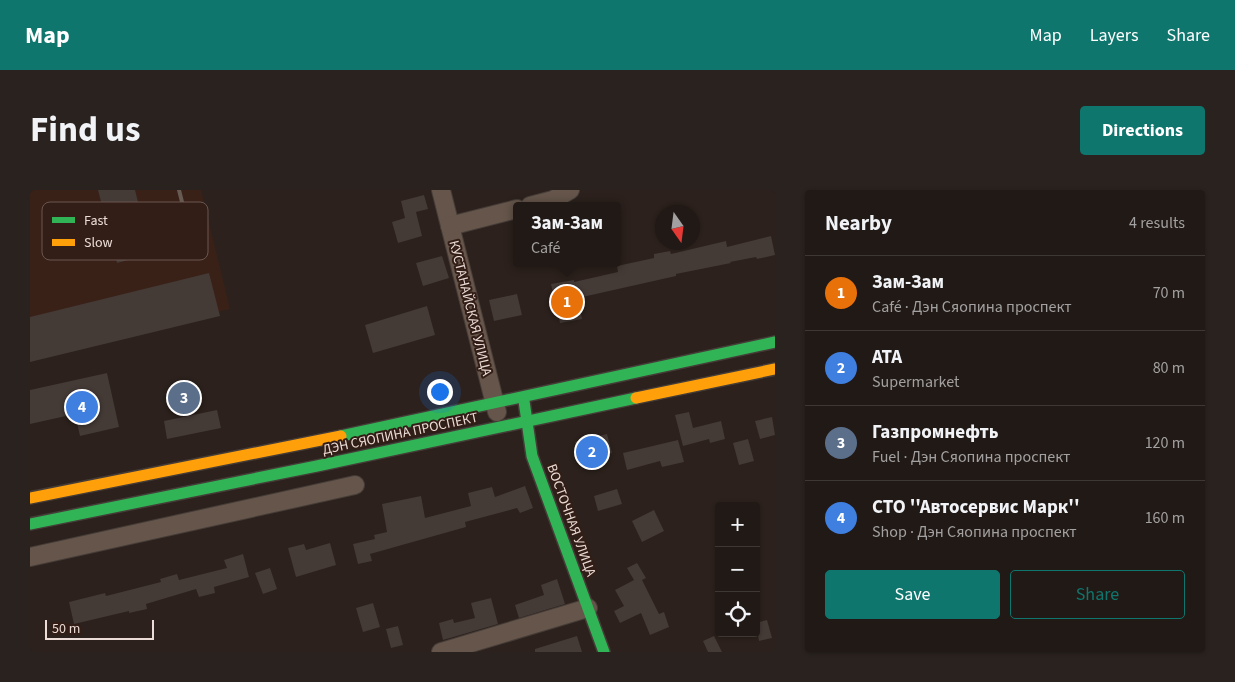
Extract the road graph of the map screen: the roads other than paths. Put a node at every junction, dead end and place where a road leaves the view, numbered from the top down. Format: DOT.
graph roads {
  1 [pos="441,190"];
  2 [pos="570,190"];
  3 [pos="545,202"];
  4 [pos="513,210"];
  5 [pos="450,226"];
  6 [pos="775,342"];
  7 [pos="775,368"];
  8 [pos="523,396"];
  9 [pos="495,402"];
  10 [pos="528,420"];
  11 [pos="501,427"];
  12 [pos="355,485"];
  13 [pos="30,498"];
  14 [pos="30,524"];
  15 [pos="30,557"];
  16 [pos="588,608"];
  17 [pos="440,652"];
  18 [pos="604,652"];
  1 -- 5 [label="street, КУСТАНАЙСКАЯ УЛИЦА"];
  2 -- 3 [label="street"];
  4 -- 5 [label="street"];
  5 -- 9 [label="street, КУСТАНАЙСКАЯ УЛИЦА"];
  6 -- 8 [label="main road, ДЭН СЯОПИНА ПРОСПЕКТ"];
  7 -- 10 [label="main road, ДЭН СЯОПИНА ПРОСПЕКТ"];
  8 -- 9 [label="main road, ДЭН СЯОПИНА ПРОСПЕКТ"];
  8 -- 10 [label="main road, ВОСТОЧНАЯ УЛИЦА"];
  9 -- 11 [label="street, КУСТАНАЙСКАЯ УЛИЦА"];
  9 -- 13 [label="main road, ДЭН СЯОПИНА ПРОСПЕКТ"];
  10 -- 11 [label="main road, ДЭН СЯОПИНА ПРОСПЕКТ"];
  10 -- 16 [label="main road, ВОСТОЧНАЯ УЛИЦА"];
  11 -- 14 [label="main road, ДЭН СЯОПИНА ПРОСПЕКТ"];
  12 -- 15 [label="street"];
  16 -- 17 [label="street"];
  16 -- 18 [label="main road, ВОСТОЧНАЯ УЛИЦА"];
}
